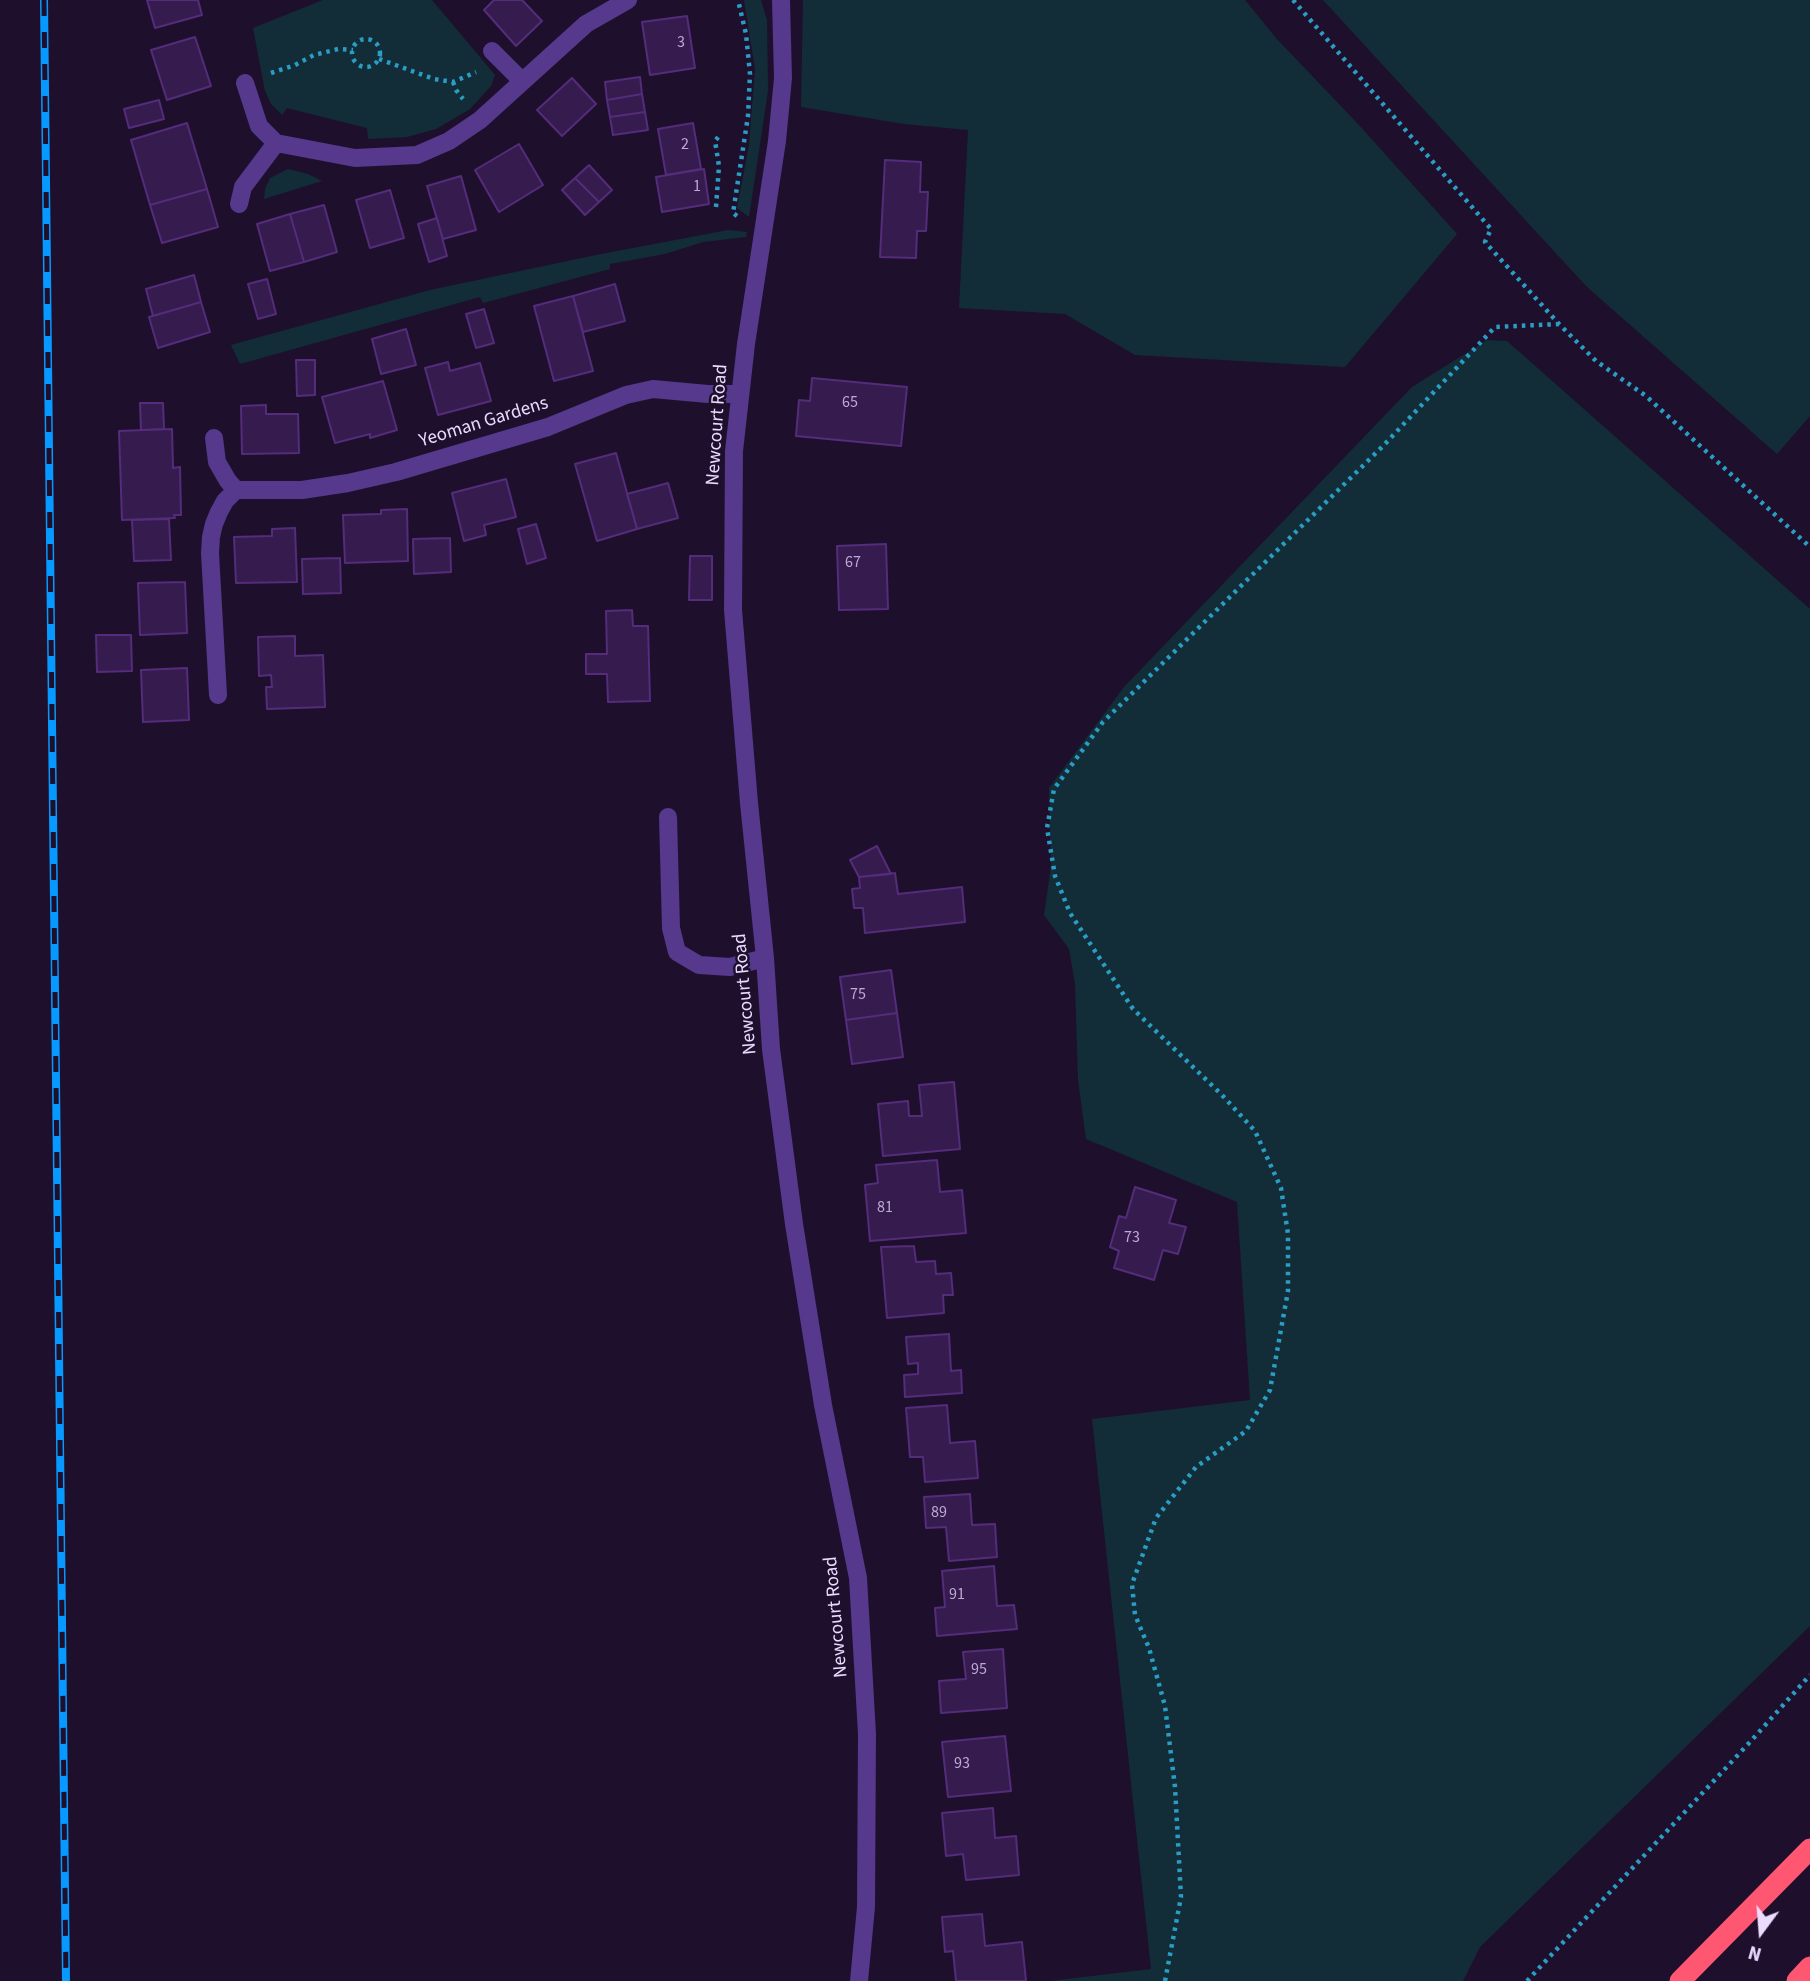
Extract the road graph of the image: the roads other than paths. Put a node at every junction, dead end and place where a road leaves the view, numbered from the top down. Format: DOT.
graph roads {
  1 [pos="628,0"];
  2 [pos="780,0"];
  3 [pos="498,57"];
  4 [pos="522,81"];
  5 [pos="245,83"];
  6 [pos="276,142"];
  7 [pos="239,204"];
  8 [pos="740,394"];
  9 [pos="214,438"];
  10 [pos="236,490"];
  11 [pos="218,695"];
  12 [pos="668,817"];
  13 [pos="765,958"];
  14 [pos="1810,1849"];
  15 [pos="1810,1967"];
  16 [pos="859,1981"];
  17 [pos="1680,1981"];
  18 [pos="1797,1981"];
  1 -- 4 [label="street"];
  2 -- 8 [label="street, Newcourt Road"];
  3 -- 4 [label="street"];
  4 -- 6 [label="street"];
  5 -- 6 [label="street"];
  6 -- 7 [label="street"];
  8 -- 10 [label="street, Yeoman Gardens"];
  8 -- 13 [label="street, Newcourt Road"];
  9 -- 10 [label="street"];
  10 -- 11 [label="street"];
  12 -- 13 [label="street"];
  13 -- 16 [label="street, Newcourt Road"];
  14 -- 17 [label="highway"];
  15 -- 18 [label="highway"];
}
